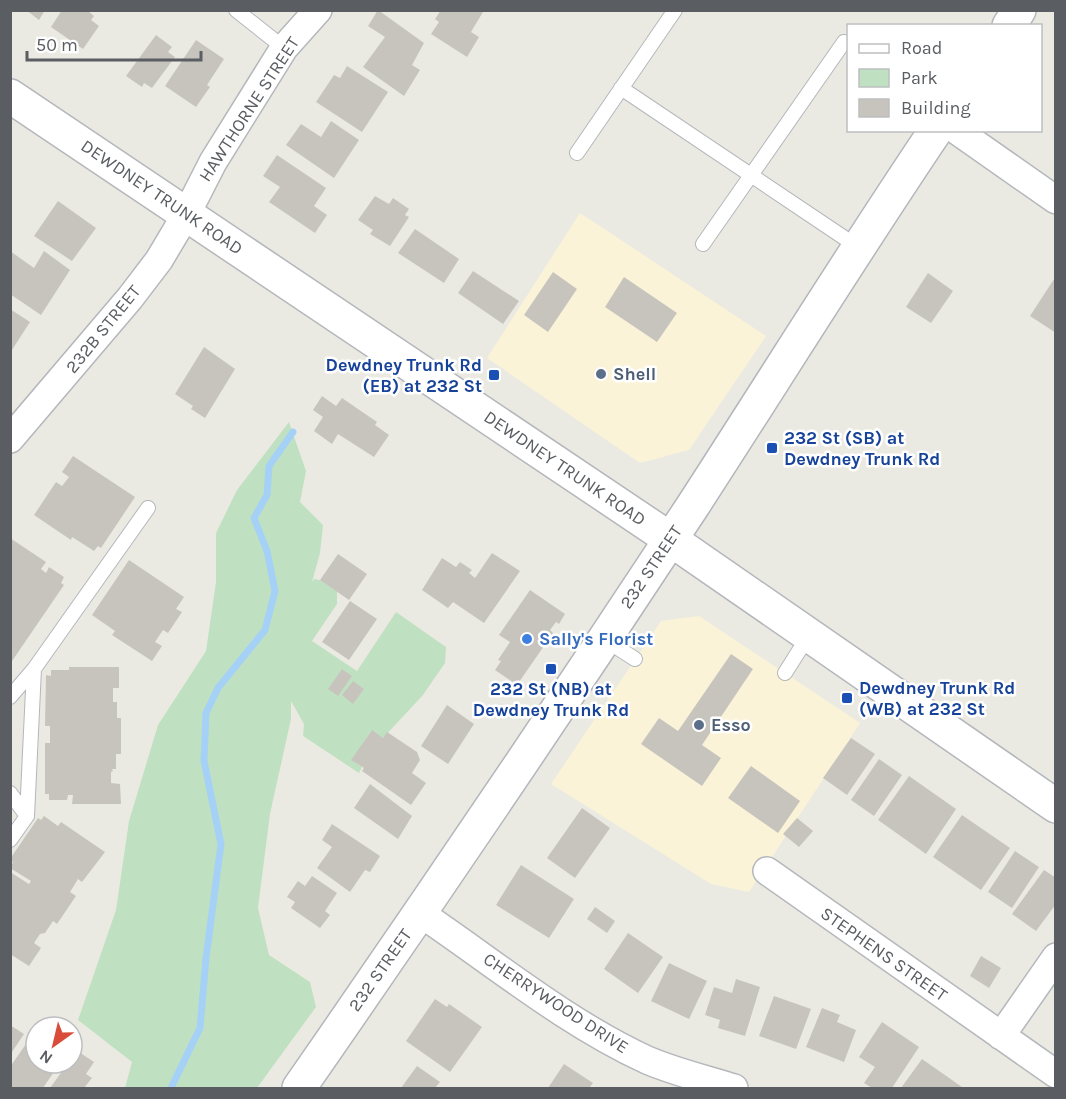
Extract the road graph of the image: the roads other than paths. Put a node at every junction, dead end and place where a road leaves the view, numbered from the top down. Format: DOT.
graph roads {
  1 [pos="236,10"];
  2 [pos="318,10"];
  3 [pos="675,10"];
  4 [pos="1019,10"];
  5 [pos="1010,24"];
  6 [pos="844,42"];
  7 [pos="284,48"];
  8 [pos="621,88"];
  9 [pos="10,96"];
  10 [pos="935,132"];
  11 [pos="959,132"];
  12 [pos="577,153"];
  13 [pos="750,174"];
  14 [pos="1056,200"];
  15 [pos="187,213"];
  16 [pos="703,244"];
  17 [pos="858,247"];
  18 [pos="10,439"];
  19 [pos="148,508"];
  20 [pos="670,539"];
  21 [pos="809,635"];
  22 [pos="603,639"];
  23 [pos="635,659"];
  24 [pos="34,669"];
  25 [pos="785,673"];
  26 [pos="10,697"];
  27 [pos="10,793"];
  28 [pos="1056,806"];
  29 [pos="27,816"];
  30 [pos="10,840"];
  31 [pos="767,871"];
  32 [pos="420,913"];
  33 [pos="1056,957"];
  34 [pos="1001,1036"];
  35 [pos="1056,1074"];
  36 [pos="673,1080"];
  37 [pos="299,1089"];
  38 [pos="734,1089"];
  1 -- 7 [label="lane"];
  2 -- 7 [label="street, HAWTHORNE STREET"];
  3 -- 8 [label="lane"];
  4 -- 5 [label="main road"];
  6 -- 13 [label="lane"];
  7 -- 15 [label="street, HAWTHORNE STREET"];
  8 -- 12 [label="lane"];
  8 -- 13 [label="lane"];
  9 -- 15 [label="main road, DEWDNEY TRUNK ROAD"];
  10 -- 17 [label="main road, 232 STREET"];
  11 -- 14 [label="street"];
  13 -- 16 [label="lane"];
  13 -- 17 [label="lane"];
  15 -- 18 [label="street, 232B STREET"];
  15 -- 20 [label="main road, DEWDNEY TRUNK ROAD"];
  17 -- 20 [label="main road, 232 STREET"];
  19 -- 24 [label="lane"];
  20 -- 21 [label="main road, DEWDNEY TRUNK ROAD"];
  20 -- 22 [label="main road, 232 STREET"];
  21 -- 25 [label="lane"];
  21 -- 28 [label="main road, DEWDNEY TRUNK ROAD"];
  22 -- 23 [label="lane"];
  22 -- 32 [label="main road, 232 STREET"];
  24 -- 26 [label="lane"];
  24 -- 29 [label="lane"];
  27 -- 29 [label="lane"];
  29 -- 30 [label="lane"];
  31 -- 34 [label="street, STEPHENS STREET"];
  32 -- 36 [label="street, CHERRYWOOD DRIVE"];
  32 -- 37 [label="main road, 232 STREET"];
  33 -- 34 [label="street"];
  34 -- 35 [label="street, STEPHENS STREET"];
  36 -- 38 [label="street, CHERRYWOOD DRIVE"];
}
